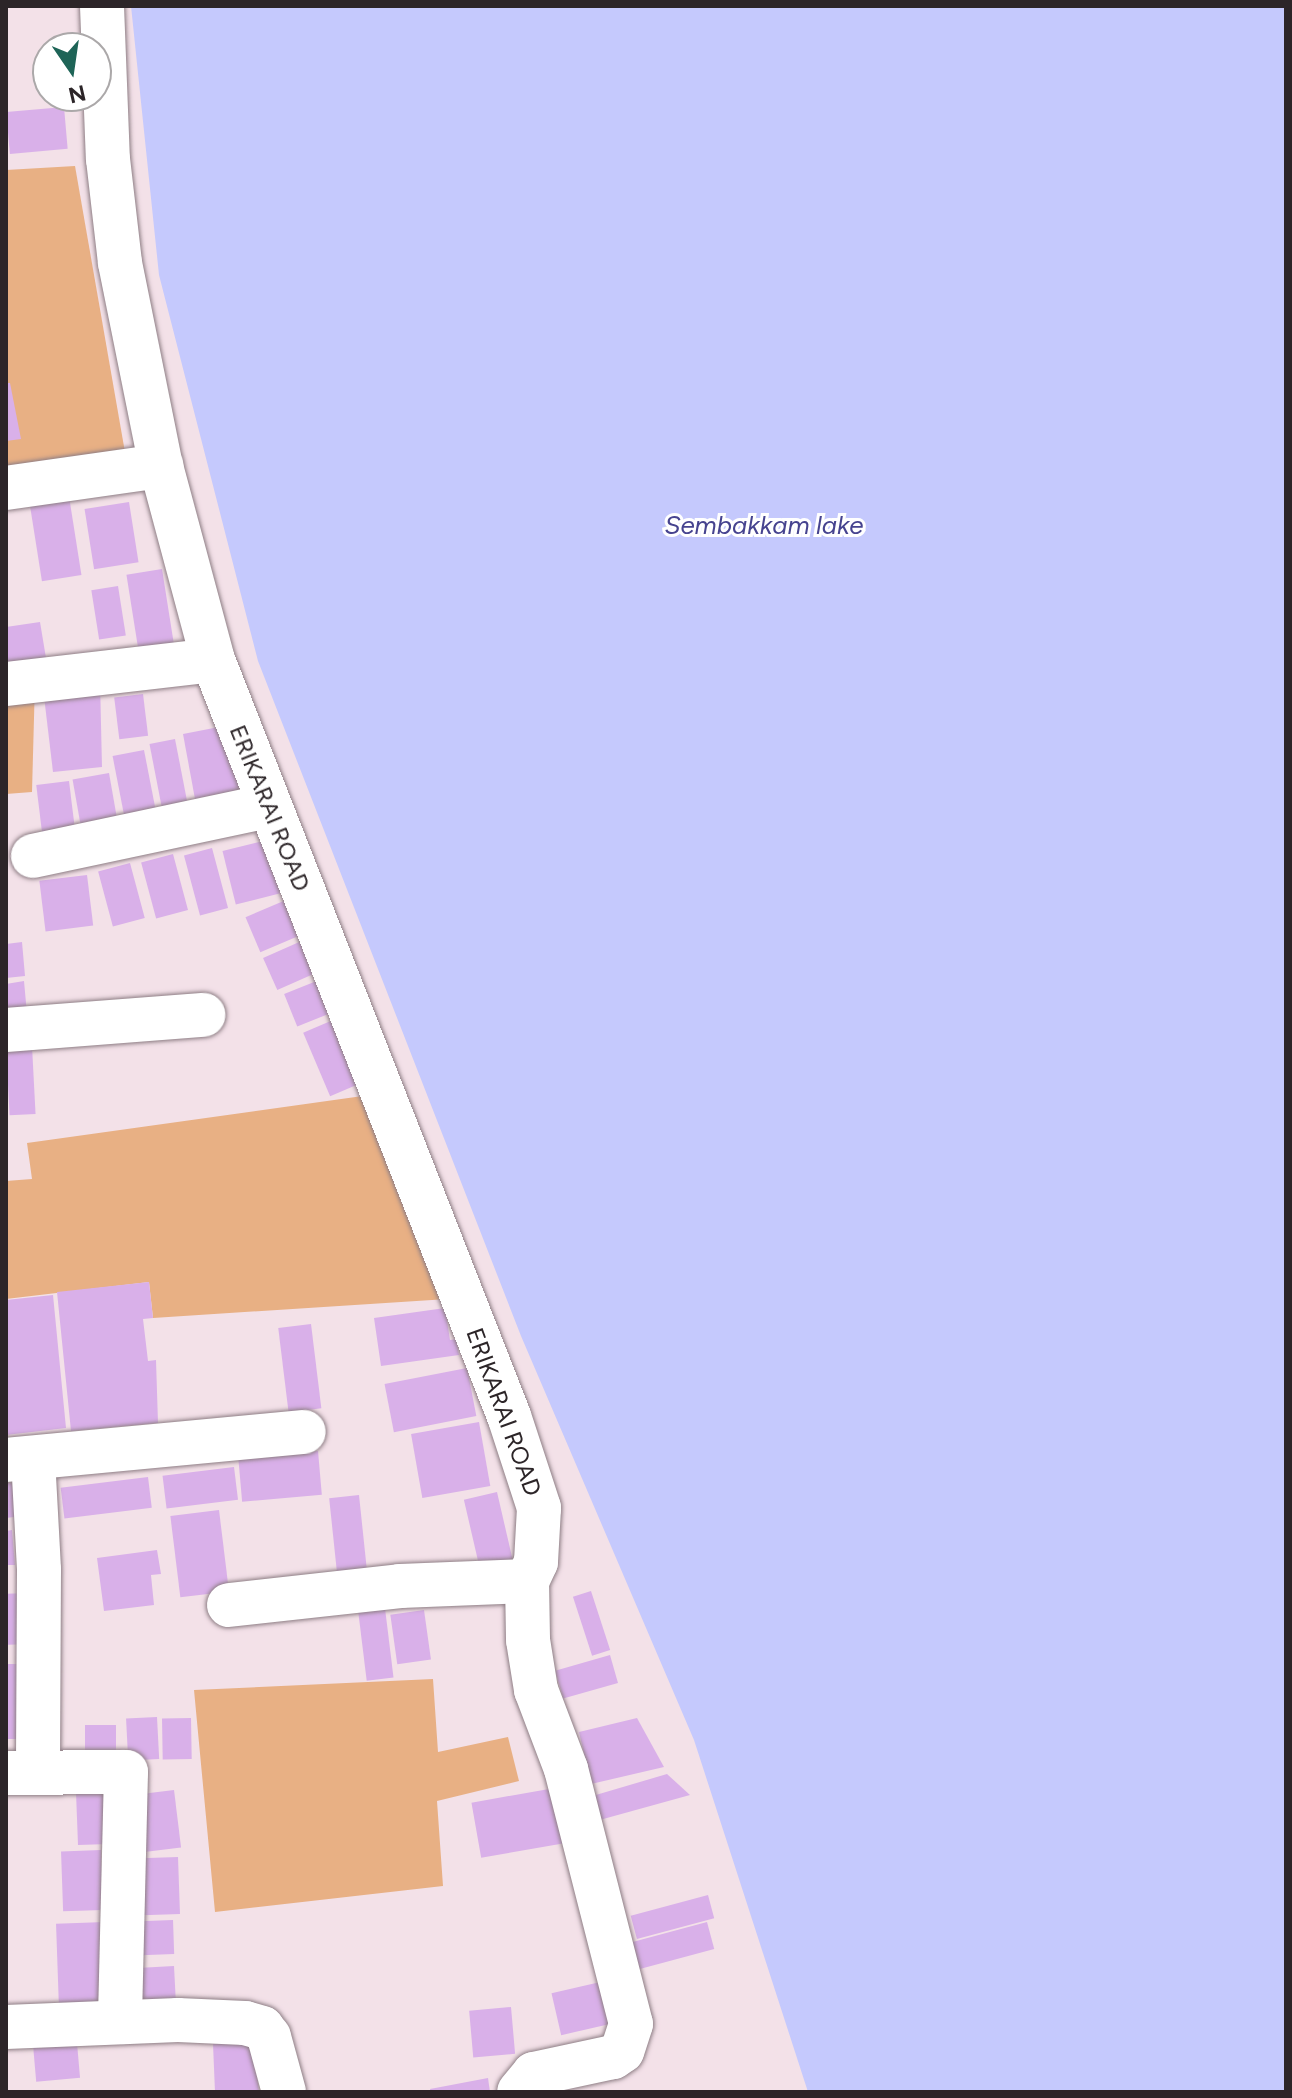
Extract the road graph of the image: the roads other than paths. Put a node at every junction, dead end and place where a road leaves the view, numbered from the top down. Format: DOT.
graph roads {
  1 [pos="102,6"];
  2 [pos="161,466"];
  3 [pos="6,488"];
  4 [pos="213,660"];
  5 [pos="6,684"];
  6 [pos="268,806"];
  7 [pos="33,856"];
  8 [pos="203,1015"];
  9 [pos="6,1030"];
  10 [pos="304,1432"];
  11 [pos="20,1459"];
  12 [pos="527,1581"];
  13 [pos="229,1605"];
  14 [pos="22,1772"];
  15 [pos="120,2022"];
  16 [pos="6,2027"];
  17 [pos="284,2092"];
  18 [pos="519,2092"];
  1 -- 2 [label="street, ERIKARAI ROAD"];
  2 -- 3 [label="street"];
  2 -- 4 [label="street, ERIKARAI ROAD"];
  4 -- 5 [label="street"];
  4 -- 6 [label="street, ERIKARAI ROAD"];
  6 -- 7 [label="street"];
  6 -- 12 [label="street, ERIKARAI ROAD"];
  8 -- 9 [label="street"];
  10 -- 11 [label="street"];
  11 -- 14 [label="street"];
  12 -- 13 [label="street"];
  12 -- 18 [label="street, ERIKARAI ROAD"];
  14 -- 15 [label="street"];
  15 -- 16 [label="street"];
  15 -- 17 [label="street"];
}
